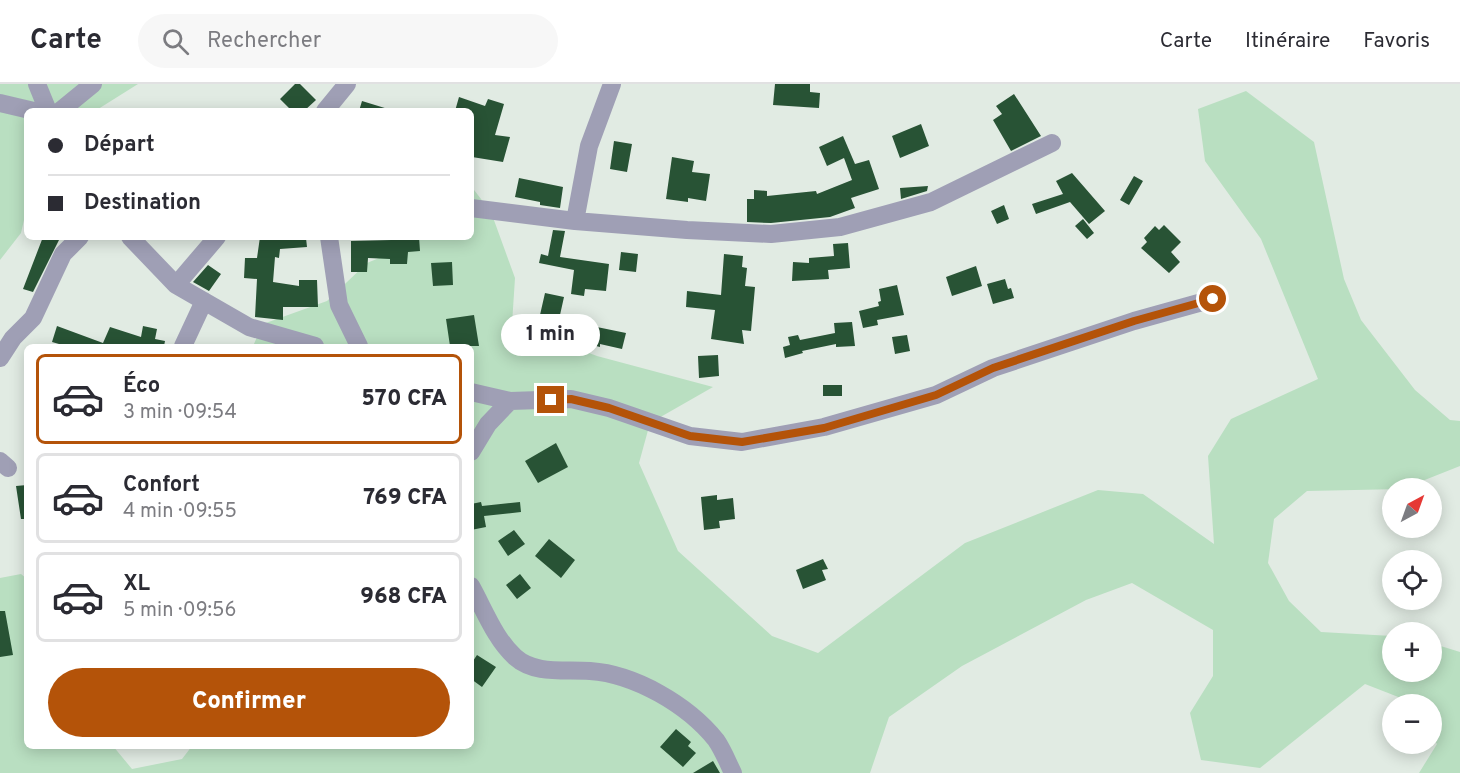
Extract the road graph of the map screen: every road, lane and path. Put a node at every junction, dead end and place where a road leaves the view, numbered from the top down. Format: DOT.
graph roads {
  1 [pos="37,84"];
  2 [pos="93,84"];
  3 [pos="347,84"];
  4 [pos="612,84"];
  5 [pos="0,103"];
  6 [pos="47,108"];
  7 [pos="64,108"];
  8 [pos="327,108"];
  9 [pos="24,109"];
  10 [pos="1052,143"];
  11 [pos="474,208"];
  12 [pos="575,221"];
  13 [pos="77,240"];
  14 [pos="133,240"];
  15 [pos="214,240"];
  16 [pos="329,240"];
  17 [pos="176,285"];
  18 [pos="1213,299"];
  19 [pos="204,301"];
  20 [pos="184,344"];
  21 [pos="308,344"];
  22 [pos="358,344"];
  23 [pos="0,358"];
  24 [pos="474,393"];
  25 [pos="510,402"];
  26 [pos="474,447"];
  27 [pos="474,591"];
  28 [pos="733,773"];
  1 -- 6 [label="street"];
  2 -- 7 [label="street"];
  3 -- 8 [label="street"];
  4 -- 12 [label="street"];
  5 -- 9 [label="street"];
  10 -- 12 [label="street"];
  11 -- 12 [label="street"];
  13 -- 23 [label="street"];
  14 -- 17 [label="street"];
  15 -- 17 [label="street"];
  16 -- 22 [label="street"];
  17 -- 19 [label="street"];
  18 -- 25 [label="street"];
  19 -- 20 [label="street"];
  19 -- 21 [label="street"];
  24 -- 25 [label="street"];
  25 -- 26 [label="street"];
  27 -- 28 [label="street"];
}
